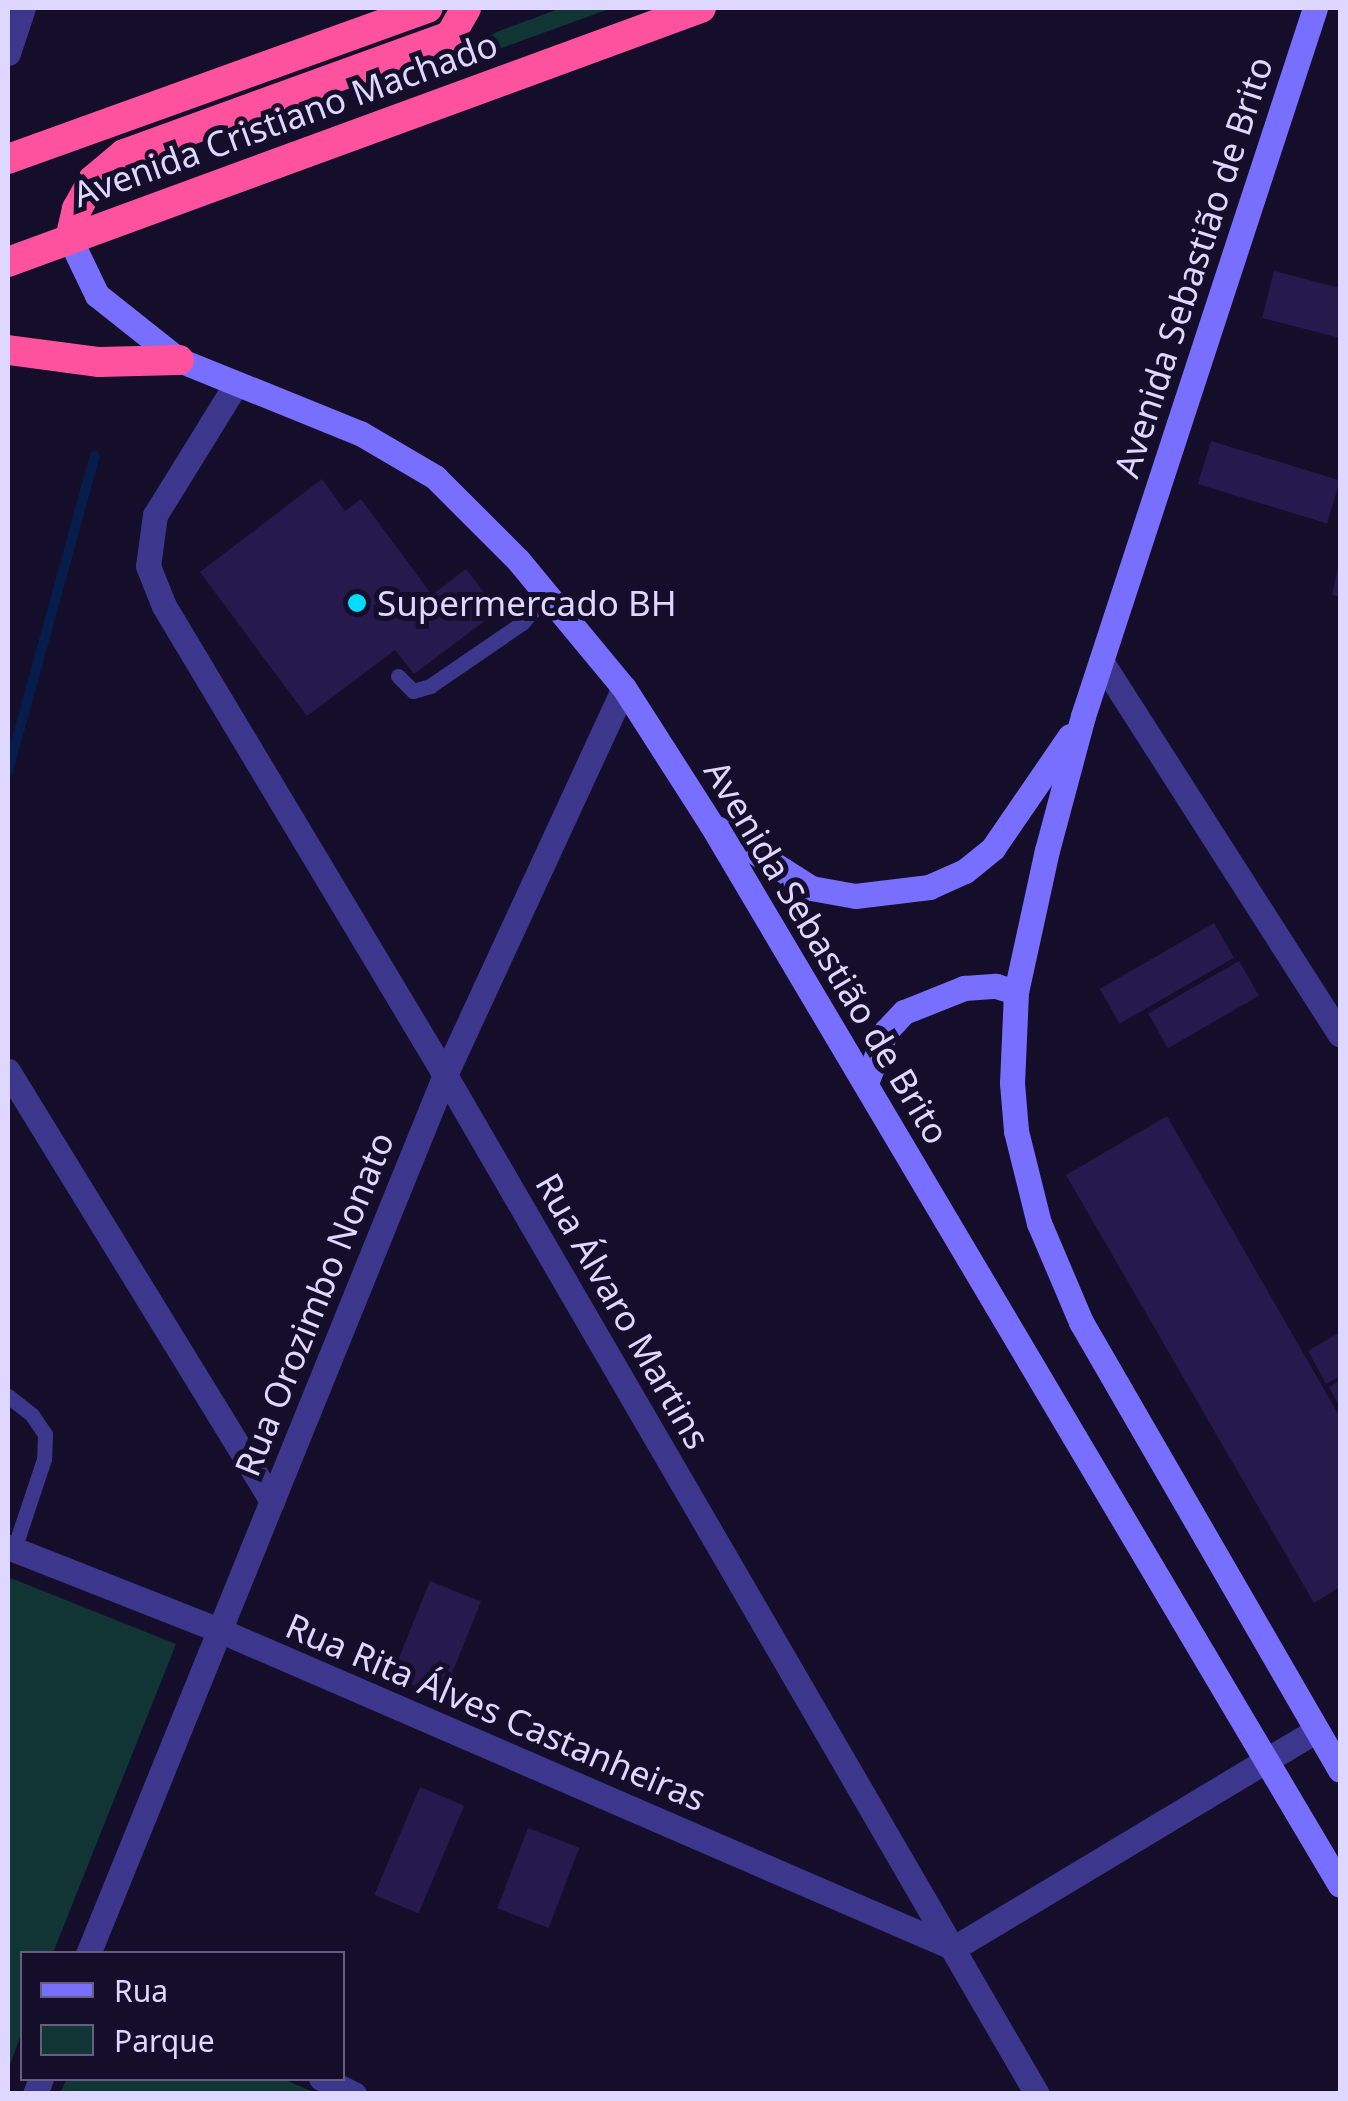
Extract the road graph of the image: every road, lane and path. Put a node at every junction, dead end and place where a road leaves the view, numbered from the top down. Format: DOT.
graph roads {
  1 [pos="23,8"];
  2 [pos="428,8"];
  3 [pos="466,8"];
  4 [pos="701,8"];
  5 [pos="1315,8"];
  6 [pos="8,53"];
  7 [pos="8,158"];
  8 [pos="70,239"];
  9 [pos="8,262"];
  10 [pos="12,343"];
  11 [pos="179,360"];
  12 [pos="236,384"];
  13 [pos="547,594"];
  14 [pos="1101,661"];
  15 [pos="398,676"];
  16 [pos="624,688"];
  17 [pos="1083,716"];
  18 [pos="711,824"];
  19 [pos="1016,992"];
  20 [pos="1340,1034"];
  21 [pos="8,1071"];
  22 [pos="445,1075"];
  23 [pos="866,1083"];
  24 [pos="8,1396"];
  25 [pos="272,1500"];
  26 [pos="11,1548"];
  27 [pos="219,1630"];
  28 [pos="1315,1731"];
  29 [pos="1267,1759"];
  30 [pos="1340,1770"];
  31 [pos="1340,1885"];
  32 [pos="954,1948"];
  33 [pos="89,1951"];
  34 [pos="327,2081"];
  35 [pos="354,2094"];
  36 [pos="1037,2094"];
  1 -- 6 [label="street"];
  2 -- 7 [label="highway, Avenida Cristiano Machado"];
  3 -- 8 [label="highway"];
  4 -- 8 [label="highway, Avenida Cristiano Machado"];
  5 -- 14 [label="street, Avenida Sebastião de Brito"];
  8 -- 9 [label="highway, Avenida Cristiano Machado"];
  8 -- 11 [label="street, Avenida Sebastião de Brito"];
  10 -- 11 [label="highway"];
  11 -- 12 [label="street, Avenida Sebastião de Brito"];
  12 -- 13 [label="street, Avenida Sebastião de Brito"];
  12 -- 22 [label="street, Rua Álvaro Martins"];
  13 -- 15 [label="lane"];
  13 -- 16 [label="street, Avenida Sebastião de Brito"];
  14 -- 17 [label="street, Avenida Sebastião de Brito"];
  14 -- 20 [label="street"];
  16 -- 18 [label="street, Avenida Sebastião de Brito"];
  16 -- 22 [label="street, Rua Orozimbo Nonato"];
  17 -- 18 [label="street"];
  17 -- 19 [label="street, Avenida Sebastião de Brito"];
  18 -- 23 [label="street, Avenida Sebastião de Brito"];
  19 -- 23 [label="street"];
  19 -- 28 [label="street, Avenida Sebastião de Brito"];
  21 -- 25 [label="street"];
  22 -- 25 [label="street, Rua Orozimbo Nonato"];
  22 -- 32 [label="street, Rua Álvaro Martins"];
  23 -- 29 [label="street, Avenida Sebastião de Brito"];
  24 -- 26 [label="lane"];
  25 -- 27 [label="street, Rua Orozimbo Nonato"];
  26 -- 27 [label="street, Rua Rita Álves Castanheiras"];
  27 -- 32 [label="street, Rua Rita Álves Castanheiras"];
  27 -- 33 [label="street, Rua Orozimbo Nonato"];
  28 -- 29 [label="street"];
  28 -- 30 [label="street, Avenida Sebastião de Brito"];
  29 -- 31 [label="street, Avenida Sebastião de Brito"];
  29 -- 32 [label="street"];
  32 -- 36 [label="street, Rua Álvaro Martins"];
  34 -- 35 [label="street"];
}
